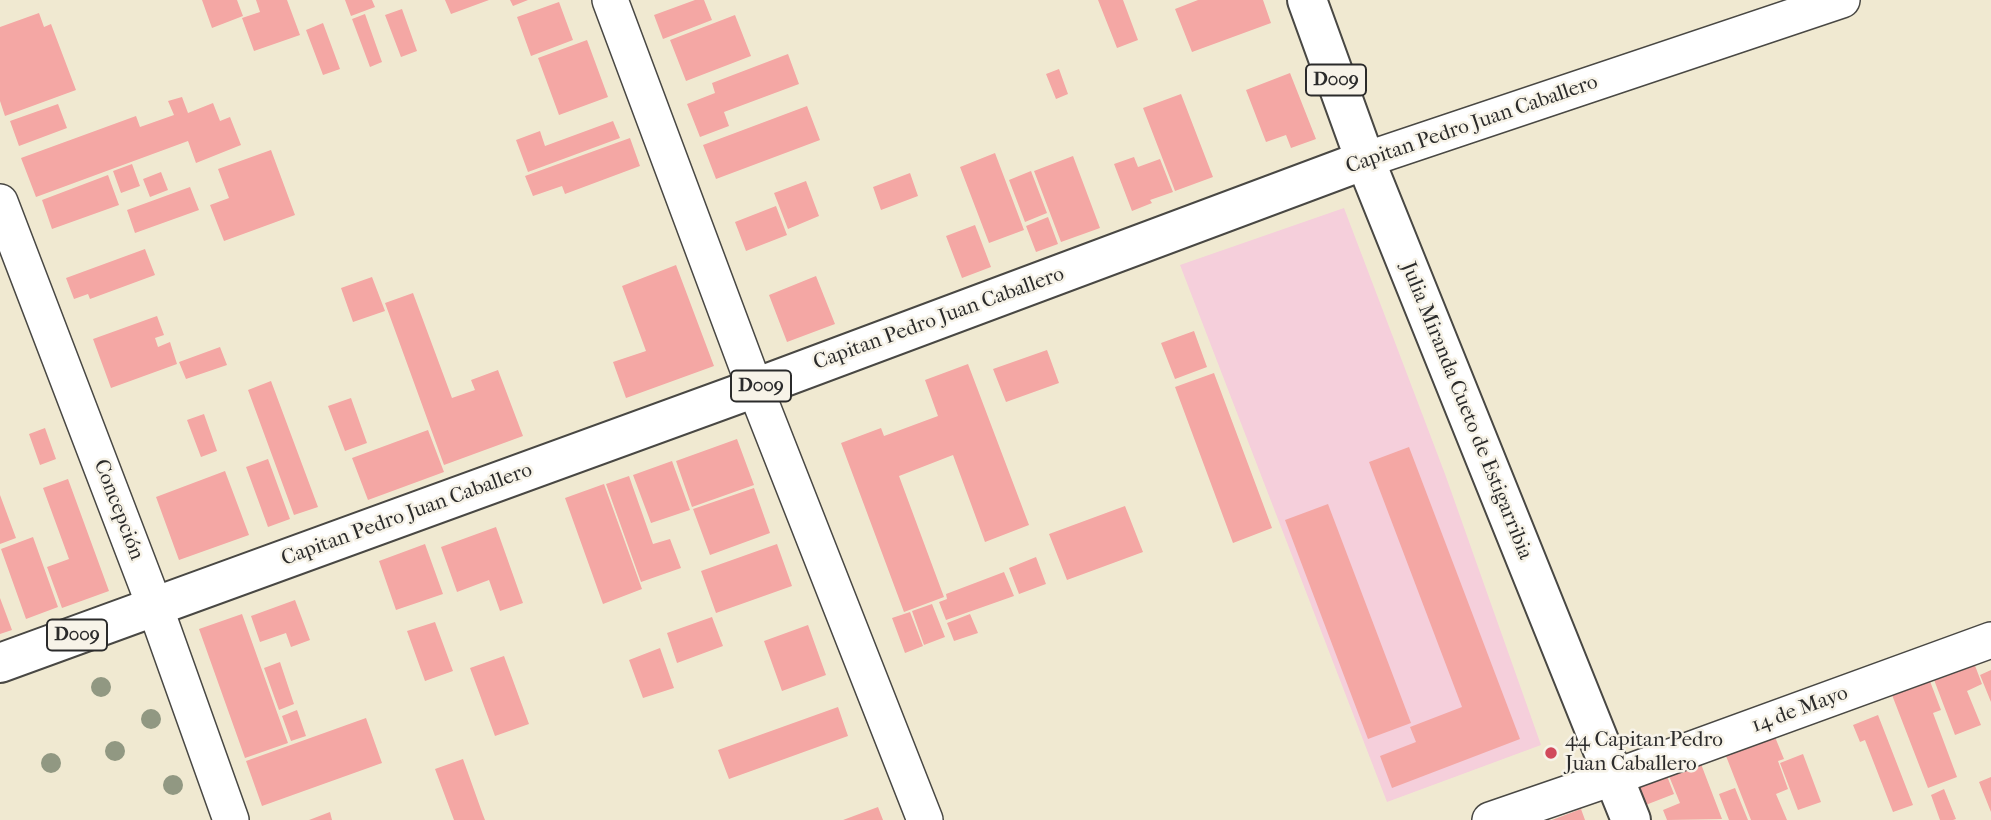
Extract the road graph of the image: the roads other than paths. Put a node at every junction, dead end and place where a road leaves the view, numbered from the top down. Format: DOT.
graph roads {
  1 [pos="610,0"];
  2 [pos="1307,0"];
  3 [pos="1842,0"];
  4 [pos="1365,160"];
  5 [pos="0,202"];
  6 [pos="755,388"];
  7 [pos="155,607"];
  8 [pos="1991,640"];
  9 [pos="0,663"];
  10 [pos="1615,777"];
  11 [pos="231,820"];
  12 [pos="925,820"];
  13 [pos="1490,820"];
  14 [pos="1631,820"];
  1 -- 6 [label="street"];
  2 -- 4 [label="main road, Julia Miranda Cueto de Estigarribia / D009"];
  3 -- 4 [label="street, Capitan Pedro Juan Caballero"];
  4 -- 6 [label="main road, Capitan Pedro Juan Caballero / D009"];
  4 -- 10 [label="main road, Julia Miranda Cueto de Estigarribia"];
  5 -- 7 [label="street, Concepción"];
  6 -- 7 [label="main road, Capitan Pedro Juan Caballero / D009"];
  6 -- 12 [label="street"];
  7 -- 9 [label="main road, Capitan Pedro Juan Caballero / D009"];
  7 -- 11 [label="street, Concepción"];
  8 -- 10 [label="street, 14 de Mayo"];
  10 -- 13 [label="street, 14 de Mayo"];
  10 -- 14 [label="main road, Julia Miranda Cueto de Estigarribia"];
}
